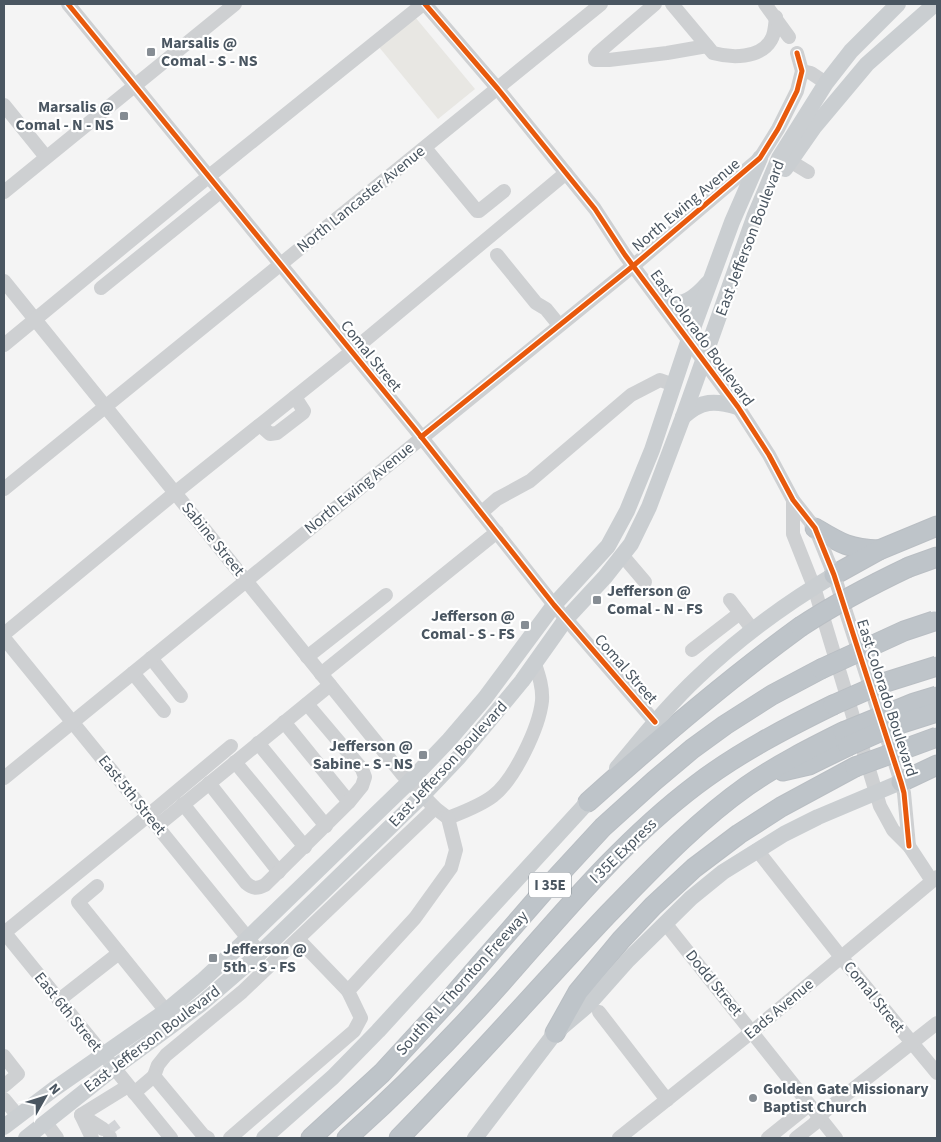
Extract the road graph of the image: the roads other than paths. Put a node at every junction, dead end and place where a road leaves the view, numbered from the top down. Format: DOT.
graph roads {
  1 [pos="68,4"];
  2 [pos="235,4"];
  3 [pos="424,4"];
  4 [pos="601,4"];
  5 [pos="655,4"];
  6 [pos="672,4"];
  7 [pos="764,4"];
  8 [pos="898,4"];
  9 [pos="935,4"];
  10 [pos="776,17"];
  11 [pos="789,37"];
  12 [pos="707,46"];
  13 [pos="797,53"];
  14 [pos="802,71"];
  15 [pos="826,83"];
  16 [pos="134,85"];
  17 [pos="498,89"];
  18 [pos="4,105"];
  19 [pos="425,148"];
  20 [pos="46,157"];
  21 [pos="760,158"];
  22 [pos="784,159"];
  23 [pos="808,172"];
  24 [pos="566,173"];
  25 [pos="208,177"];
  26 [pos="504,191"];
  27 [pos="4,192"];
  28 [pos="220,192"];
  29 [pos="497,255"];
  30 [pos="280,265"];
  31 [pos="633,266"];
  32 [pos="4,281"];
  33 [pos="710,282"];
  34 [pos="101,288"];
  35 [pos="662,303"];
  36 [pos="35,320"];
  37 [pos="559,325"];
  38 [pos="689,339"];
  39 [pos="4,344"];
  40 [pos="351,352"];
  41 [pos="704,359"];
  42 [pos="674,385"];
  43 [pos="104,406"];
  44 [pos="738,407"];
  45 [pos="683,417"];
  46 [pos="421,437"];
  47 [pos="4,488"];
  48 [pos="176,492"];
  49 [pos="793,500"];
  50 [pos="481,512"];
  51 [pos="937,526"];
  52 [pos="815,528"];
  53 [pos="497,532"];
  54 [pos="879,550"];
  55 [pos="622,555"];
  56 [pos="937,557"];
  57 [pos="834,575"];
  58 [pos="246,580"];
  59 [pos="645,582"];
  60 [pos="814,587"];
  61 [pos="386,595"];
  62 [pos="730,600"];
  63 [pos="554,605"];
  64 [pos="740,613"];
  65 [pos="566,619"];
  66 [pos="936,620"];
  67 [pos="753,630"];
  68 [pos="4,636"];
  69 [pos="692,650"];
  70 [pos="307,657"];
  71 [pos="151,658"];
  72 [pos="535,664"];
  73 [pos="937,666"];
  74 [pos="133,673"];
  75 [pos="325,680"];
  76 [pos="182,696"];
  77 [pos="937,696"];
  78 [pos="307,704"];
  79 [pos="164,711"];
  80 [pos="937,712"];
  81 [pos="73,722"];
  82 [pos="284,722"];
  83 [pos="655,722"];
  84 [pos="937,736"];
  85 [pos="845,739"];
  86 [pos="258,743"];
  87 [pos="231,746"];
  88 [pos="235,762"];
  89 [pos="937,765"];
  90 [pos="4,778"];
  91 [pos="409,782"];
  92 [pos="901,782"];
  93 [pos="209,783"];
  94 [pos="877,793"];
  95 [pos="422,796"];
  96 [pos="349,802"];
  97 [pos="588,802"];
  98 [pos="183,804"];
  99 [pos="435,808"];
  100 [pos="448,818"];
  101 [pos="152,821"];
  102 [pos="326,826"];
  103 [pos="305,846"];
  104 [pos="909,846"];
  105 [pos="757,850"];
  106 [pos="279,872"];
  107 [pos="935,879"];
  108 [pos="98,886"];
  109 [pos="665,923"];
  110 [pos="4,932"];
  111 [pos="248,938"];
  112 [pos="298,938"];
  113 [pos="119,953"];
  114 [pos="260,953"];
  115 [pos="842,957"];
  116 [pos="348,991"];
  117 [pos="59,1000"];
  118 [pos="166,1011"];
  119 [pos="599,1012"];
  120 [pos="937,1023"];
  121 [pos="753,1031"];
  122 [pos="555,1032"];
  123 [pos="913,1044"];
  124 [pos="103,1055"];
  125 [pos="4,1056"];
  126 [pos="114,1068"];
  127 [pos="937,1073"];
  128 [pos="154,1076"];
  129 [pos="4,1086"];
  130 [pos="131,1090"];
  131 [pos="4,1099"];
  132 [pos="667,1100"];
  133 [pos="809,1105"];
  134 [pos="76,1109"];
  135 [pos="18,1116"];
  136 [pos="819,1117"];
  137 [pos="46,1123"];
  138 [pos="4,1127"];
  139 [pos="101,1134"];
  140 [pos="11,1138"];
  141 [pos="26,1138"];
  142 [pos="57,1138"];
  143 [pos="171,1138"];
  144 [pos="208,1138"];
  145 [pos="230,1138"];
  146 [pos="264,1138"];
  147 [pos="311,1138"];
  148 [pos="347,1138"];
  149 [pos="399,1138"];
  150 [pos="475,1138"];
  151 [pos="619,1138"];
  152 [pos="768,1138"];
  153 [pos="796,1138"];
  154 [pos="836,1138"];
  1 -- 16 [label="street, Comal Street"];
  2 -- 16 [label="street"];
  3 -- 17 [label="street, East Colorado Boulevard"];
  3 -- 25 [label="street"];
  4 -- 17 [label="street, North Lancaster Avenue"];
  5 -- 12 [label="street"];
  6 -- 12 [label="street"];
  7 -- 10 [label="street"];
  8 -- 15 [label="main road, East Jefferson Boulevard"];
  9 -- 22 [label="main road"];
  10 -- 11 [label="street"];
  10 -- 12 [label="street"];
  13 -- 14 [label="street"];
  14 -- 15 [label="street"];
  14 -- 21 [label="street, North Ewing Avenue"];
  15 -- 22 [label="main road, East Jefferson Boulevard"];
  16 -- 20 [label="street"];
  16 -- 25 [label="street, Comal Street"];
  17 -- 19 [label="street, North Lancaster Avenue"];
  17 -- 24 [label="street, East Colorado Boulevard"];
  18 -- 20 [label="street"];
  19 -- 26 [label="street"];
  19 -- 30 [label="street, North Lancaster Avenue"];
  20 -- 27 [label="street"];
  21 -- 22 [label="street, North Ewing Avenue"];
  21 -- 31 [label="street, North Ewing Avenue"];
  21 -- 33 [label="main road, East Jefferson Boulevard"];
  22 -- 23 [label="street"];
  22 -- 41 [label="main road, East Jefferson Boulevard"];
  24 -- 31 [label="street, East Colorado Boulevard"];
  24 -- 40 [label="street"];
  25 -- 28 [label="street, Comal Street"];
  25 -- 36 [label="street"];
  28 -- 30 [label="street, Comal Street"];
  28 -- 34 [label="street"];
  29 -- 37 [label="street"];
  30 -- 40 [label="street, Comal Street"];
  30 -- 43 [label="street, North Lancaster Avenue"];
  31 -- 35 [label="street, East Colorado Boulevard"];
  31 -- 37 [label="street, North Ewing Avenue"];
  32 -- 36 [label="street, Sabine Street"];
  33 -- 35 [label="main road"];
  33 -- 38 [label="main road, East Jefferson Boulevard"];
  35 -- 38 [label="street, East Colorado Boulevard"];
  36 -- 39 [label="street"];
  36 -- 43 [label="street, Sabine Street"];
  37 -- 46 [label="street, North Ewing Avenue"];
  38 -- 41 [label="street, East Colorado Boulevard"];
  38 -- 42 [label="main road, East Jefferson Boulevard"];
  40 -- 46 [label="street, Comal Street"];
  40 -- 48 [label="street"];
  41 -- 44 [label="street, East Colorado Boulevard"];
  41 -- 45 [label="main road, East Jefferson Boulevard"];
  42 -- 50 [label="street"];
  42 -- 63 [label="main road, East Jefferson Boulevard"];
  43 -- 47 [label="street, North Lancaster Avenue"];
  43 -- 48 [label="street, Sabine Street"];
  44 -- 45 [label="main road"];
  44 -- 49 [label="street, East Colorado Boulevard"];
  45 -- 55 [label="main road, East Jefferson Boulevard"];
  46 -- 50 [label="street, Comal Street"];
  46 -- 58 [label="street, North Ewing Avenue"];
  48 -- 58 [label="street, Sabine Street"];
  48 -- 68 [label="street"];
  49 -- 52 [label="street, East Colorado Boulevard"];
  49 -- 60 [label="street, East Colorado Boulevard"];
  50 -- 53 [label="street, Comal Street"];
  51 -- 54 [label="highway"];
  52 -- 54 [label="highway"];
  52 -- 57 [label="street, East Colorado Boulevard"];
  53 -- 63 [label="street, Comal Street"];
  53 -- 75 [label="street"];
  54 -- 57 [label="highway"];
  55 -- 59 [label="street"];
  55 -- 65 [label="main road, East Jefferson Boulevard"];
  56 -- 97 [label="highway, bridge"];
  57 -- 60 [label="main road, South R L Thornton Freeway"];
  57 -- 92 [label="street, East Colorado Boulevard"];
  58 -- 70 [label="street, Sabine Street"];
  58 -- 71 [label="street, North Ewing Avenue"];
  60 -- 67 [label="main road, South R L Thornton Freeway"];
  60 -- 94 [label="street, East Colorado Boulevard"];
  61 -- 70 [label="street"];
  62 -- 64 [label="street"];
  63 -- 65 [label="street, Comal Street"];
  63 -- 91 [label="main road, East Jefferson Boulevard"];
  64 -- 67 [label="street"];
  64 -- 69 [label="street"];
  65 -- 72 [label="main road, East Jefferson Boulevard"];
  65 -- 83 [label="street, Comal Street"];
  66 -- 147 [label="highway, South R L Thornton Freeway / I 35E, bridge"];
  67 -- 83 [label="main road, South R L Thornton Freeway"];
  68 -- 81 [label="street, East 5th Street"];
  70 -- 75 [label="street, Sabine Street"];
  71 -- 74 [label="street, North Ewing Avenue"];
  71 -- 76 [label="street"];
  72 -- 95 [label="main road, East Jefferson Boulevard"];
  72 -- 100 [label="street"];
  73 -- 148 [label="highway, I 35E Express, bridge"];
  74 -- 79 [label="street"];
  74 -- 81 [label="street, North Ewing Avenue"];
  75 -- 78 [label="street"];
  75 -- 91 [label="street, Sabine Street"];
  77 -- 85 [label="highway, bridge"];
  78 -- 82 [label="street"];
  78 -- 96 [label="street"];
  80 -- 85 [label="highway, bridge"];
  81 -- 90 [label="street, North Ewing Avenue"];
  81 -- 101 [label="street, East 5th Street"];
  82 -- 86 [label="street"];
  82 -- 96 [label="street"];
  83 -- 97 [label="main road, South R L Thornton Freeway"];
  84 -- 122 [label="highway, bridge"];
  85 -- 149 [label="highway"];
  86 -- 88 [label="street"];
  86 -- 102 [label="street"];
  87 -- 101 [label="street"];
  88 -- 93 [label="street"];
  88 -- 103 [label="street"];
  89 -- 92 [label="highway"];
  91 -- 95 [label="street, Sabine Street"];
  91 -- 111 [label="main road, East Jefferson Boulevard"];
  92 -- 94 [label="main road"];
  92 -- 104 [label="street, East Colorado Boulevard"];
  93 -- 98 [label="street"];
  93 -- 106 [label="street"];
  94 -- 104 [label="street, East Colorado Boulevard"];
  94 -- 105 [label="main road"];
  95 -- 99 [label="street, Sabine Street"];
  95 -- 114 [label="main road, East Jefferson Boulevard"];
  96 -- 102 [label="street"];
  97 -- 146 [label="main road, South R L Thornton Freeway"];
  98 -- 101 [label="street"];
  98 -- 106 [label="street"];
  99 -- 100 [label="street, Sabine Street"];
  99 -- 112 [label="street"];
  100 -- 116 [label="street"];
  101 -- 110 [label="street"];
  101 -- 111 [label="street, East 5th Street"];
  102 -- 103 [label="street"];
  103 -- 106 [label="street"];
  104 -- 107 [label="street, East Colorado Boulevard"];
  105 -- 109 [label="main road"];
  105 -- 115 [label="street, Comal Street"];
  107 -- 115 [label="street, Eads Avenue"];
  108 -- 113 [label="street"];
  109 -- 121 [label="street, Dodd Street"];
  109 -- 122 [label="main road"];
  110 -- 117 [label="street, East 6th Street"];
  111 -- 114 [label="street, East 5th Street"];
  111 -- 118 [label="main road, East Jefferson Boulevard"];
  112 -- 116 [label="street"];
  112 -- 128 [label="street"];
  113 -- 117 [label="street"];
  113 -- 118 [label="street"];
  114 -- 126 [label="main road, East Jefferson Boulevard"];
  115 -- 121 [label="street, Eads Avenue"];
  115 -- 123 [label="street, Comal Street"];
  116 -- 145 [label="street"];
  117 -- 124 [label="street, East 6th Street"];
  118 -- 124 [label="main road, East Jefferson Boulevard"];
  119 -- 132 [label="street"];
  120 -- 123 [label="street"];
  121 -- 132 [label="street, Eads Avenue"];
  121 -- 133 [label="street, Dodd Street"];
  122 -- 150 [label="main road"];
  123 -- 127 [label="street, Comal Street"];
  123 -- 136 [label="street"];
  124 -- 126 [label="street, East 6th Street"];
  124 -- 135 [label="main road, East Jefferson Boulevard"];
  125 -- 129 [label="street"];
  126 -- 130 [label="street, East 6th Street"];
  126 -- 134 [label="main road, East Jefferson Boulevard"];
  128 -- 130 [label="street"];
  128 -- 144 [label="street"];
  130 -- 134 [label="street"];
  130 -- 143 [label="street, East 6th Street"];
  131 -- 135 [label="street"];
  132 -- 151 [label="street, Eads Avenue"];
  133 -- 136 [label="street, Dodd Street"];
  133 -- 152 [label="street"];
  134 -- 137 [label="main road, East Jefferson Boulevard"];
  134 -- 139 [label="street"];
  135 -- 138 [label="main road, East Jefferson Boulevard"];
  136 -- 153 [label="street"];
  136 -- 154 [label="street, Dodd Street"];
  137 -- 141 [label="main road, East Jefferson Boulevard"];
  137 -- 142 [label="street"];
  138 -- 140 [label="main road"];
}
